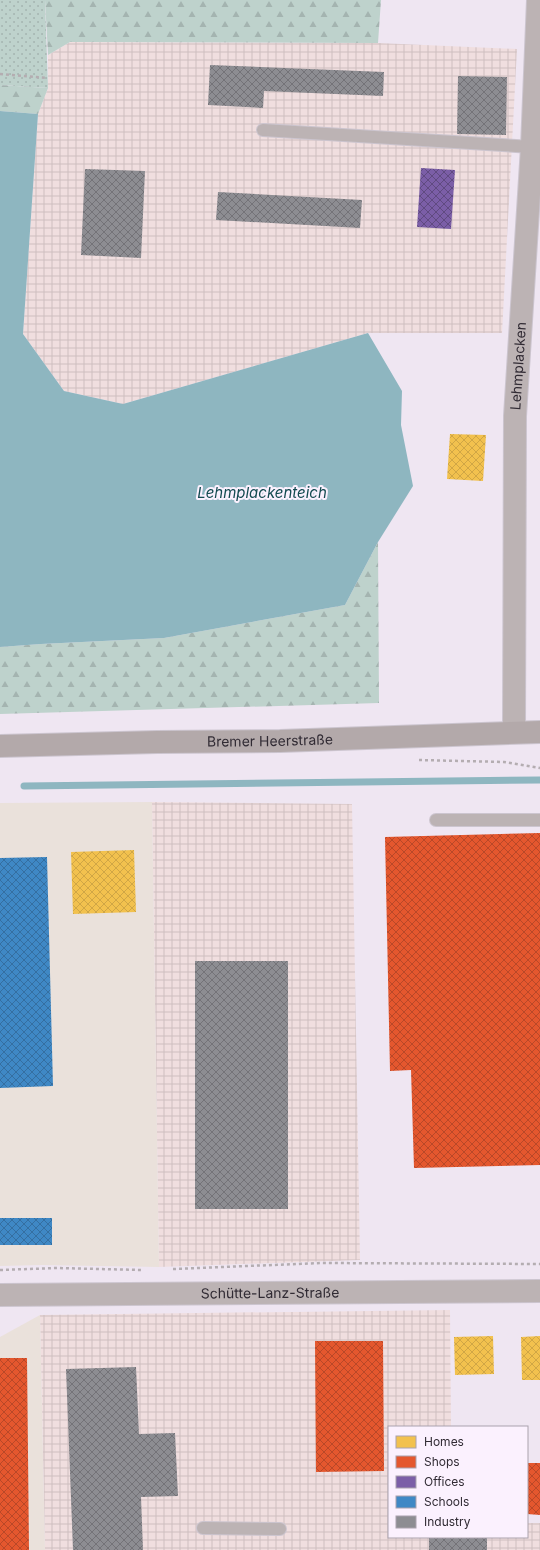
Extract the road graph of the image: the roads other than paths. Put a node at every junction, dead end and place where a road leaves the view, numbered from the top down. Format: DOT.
graph roads {
  1 [pos="538,0"];
  2 [pos="263,130"];
  3 [pos="532,148"];
  4 [pos="514,732"];
  5 [pos="540,732"];
  6 [pos="0,746"];
  7 [pos="436,820"];
  8 [pos="540,820"];
  9 [pos="540,1291"];
  10 [pos="0,1295"];
  11 [pos="203,1528"];
  12 [pos="280,1529"];
  1 -- 3 [label="street, Lehmplacken"];
  2 -- 3 [label="lane"];
  3 -- 4 [label="street, Lehmplacken"];
  4 -- 5 [label="main road, Bremer Heerstraße"];
  4 -- 6 [label="main road, Bremer Heerstraße"];
  7 -- 8 [label="lane"];
  9 -- 10 [label="street, Schütte-Lanz-Straße"];
  11 -- 12 [label="lane"];
}
